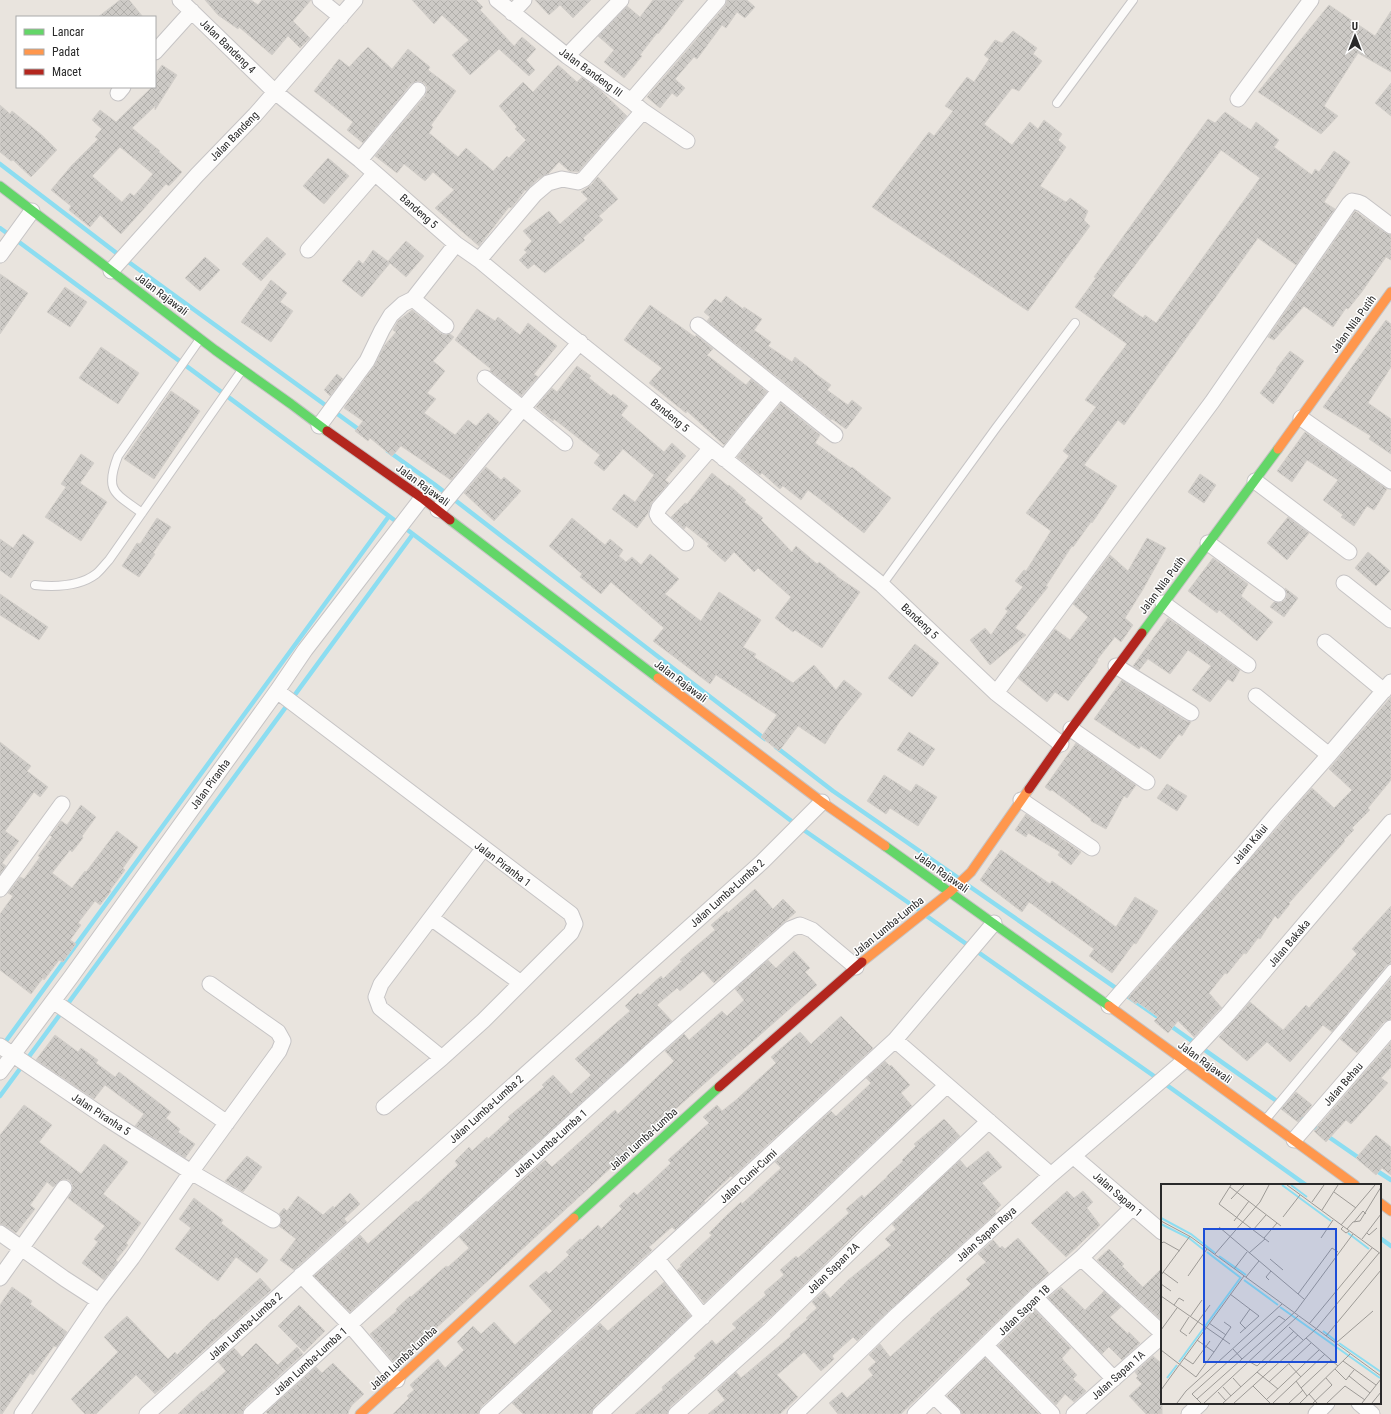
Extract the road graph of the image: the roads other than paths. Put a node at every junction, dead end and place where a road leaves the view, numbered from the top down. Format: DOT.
graph roads {
  1 [pos="180,0"];
  2 [pos="320,0"];
  3 [pos="355,0"];
  4 [pos="497,0"];
  5 [pos="524,0"];
  6 [pos="621,0"];
  7 [pos="718,0"];
  8 [pos="1133,0"];
  9 [pos="1311,0"];
  10 [pos="192,11"];
  11 [pos="512,13"];
  12 [pos="341,17"];
  13 [pos="156,51"];
  14 [pos="567,56"];
  15 [pos="418,90"];
  16 [pos="275,92"];
  17 [pos="1238,99"];
  18 [pos="632,101"];
  19 [pos="1057,103"];
  20 [pos="643,111"];
  21 [pos="688,141"];
  22 [pos="360,160"];
  23 [pos="375,173"];
  24 [pos="0,186"];
  25 [pos="32,211"];
  26 [pos="1391,226"];
  27 [pos="456,244"];
  28 [pos="308,250"];
  29 [pos="0,255"];
  30 [pos="478,260"];
  31 [pos="111,271"];
  32 [pos="1391,292"];
  33 [pos="414,298"];
  34 [pos="1075,323"];
  35 [pos="698,325"];
  36 [pos="446,326"];
  37 [pos="201,338"];
  38 [pos="580,342"];
  39 [pos="243,369"];
  40 [pos="485,378"];
  41 [pos="780,391"];
  42 [pos="523,408"];
  43 [pos="1301,418"];
  44 [pos="319,426"];
  45 [pos="835,435"];
  46 [pos="565,443"];
  47 [pos="711,448"];
  48 [pos="724,459"];
  49 [pos="1255,481"];
  50 [pos="1391,481"];
  51 [pos="422,498"];
  52 [pos="438,510"];
  53 [pos="142,513"];
  54 [pos="686,542"];
  55 [pos="1208,543"];
  56 [pos="1350,552"];
  57 [pos="1344,583"];
  58 [pos="35,585"];
  59 [pos="882,585"];
  60 [pos="1278,594"];
  61 [pos="1163,603"];
  62 [pos="1391,620"];
  63 [pos="1325,642"];
  64 [pos="1248,665"];
  65 [pos="1116,666"];
  66 [pos="1387,686"];
  67 [pos="277,691"];
  68 [pos="996,693"];
  69 [pos="1256,696"];
  70 [pos="1191,713"];
  71 [pos="1071,729"];
  72 [pos="1061,744"];
  73 [pos="1329,755"];
  74 [pos="1147,782"];
  75 [pos="1020,800"];
  76 [pos="822,802"];
  77 [pos="62,804"];
  78 [pos="1391,822"];
  79 [pos="1092,848"];
  80 [pos="483,849"];
  81 [pos="0,889"];
  82 [pos="950,892"];
  83 [pos="431,918"];
  84 [pos="994,923"];
  85 [pos="856,967"];
  86 [pos="1391,969"];
  87 [pos="521,983"];
  88 [pos="210,984"];
  89 [pos="53,1001"];
  90 [pos="1109,1006"];
  91 [pos="1391,1028"];
  92 [pos="895,1040"];
  93 [pos="0,1046"];
  94 [pos="12,1055"];
  95 [pos="442,1058"];
  96 [pos="1184,1062"];
  97 [pos="0,1072"];
  98 [pos="947,1085"];
  99 [pos="384,1107"];
  100 [pos="1265,1120"];
  101 [pos="989,1121"];
  102 [pos="227,1123"];
  103 [pos="1294,1140"];
  104 [pos="1073,1156"];
  105 [pos="191,1172"];
  106 [pos="1051,1175"];
  107 [pos="1354,1184"];
  108 [pos="64,1188"];
  109 [pos="1381,1204"];
  110 [pos="1133,1207"];
  111 [pos="1391,1211"];
  112 [pos="273,1220"];
  113 [pos="1161,1231"];
  114 [pos="0,1233"];
  115 [pos="21,1248"];
  116 [pos="1081,1258"];
  117 [pos="657,1259"];
  118 [pos="301,1275"];
  119 [pos="0,1278"];
  120 [pos="1035,1298"];
  121 [pos="98,1301"];
  122 [pos="703,1317"];
  123 [pos="350,1325"];
  124 [pos="1161,1333"];
  125 [pos="1161,1335"];
  126 [pos="986,1346"];
  127 [pos="1114,1379"];
  128 [pos="397,1380"];
  129 [pos="934,1396"];
  130 [pos="1201,1404"];
  131 [pos="1326,1404"];
  132 [pos="1360,1404"];
  133 [pos="22,1414"];
  134 [pos="147,1414"];
  135 [pos="251,1414"];
  136 [pos="360,1414"];
  137 [pos="488,1414"];
  138 [pos="600,1414"];
  139 [pos="676,1414"];
  140 [pos="795,1414"];
  141 [pos="915,1414"];
  142 [pos="953,1414"];
  143 [pos="1052,1414"];
  144 [pos="1074,1414"];
  145 [pos="1189,1414"];
  146 [pos="1316,1414"];
  147 [pos="1372,1414"];
  1 -- 10 [label="street, Jalan Bandeng 4"];
  2 -- 12 [label="street"];
  3 -- 12 [label="street, Jalan Bandeng"];
  4 -- 11 [label="street, Jalan Bandeng III"];
  5 -- 11 [label="street"];
  6 -- 14 [label="street"];
  7 -- 18 [label="street"];
  8 -- 19 [label="lane"];
  9 -- 17 [label="street"];
  10 -- 13 [label="street"];
  10 -- 16 [label="street, Jalan Bandeng 4"];
  11 -- 14 [label="street, Jalan Bandeng III"];
  12 -- 16 [label="street, Jalan Bandeng"];
  14 -- 18 [label="street, Jalan Bandeng III"];
  15 -- 22 [label="street"];
  16 -- 22 [label="street, Bandeng 5"];
  16 -- 31 [label="street, Jalan Bandeng"];
  18 -- 20 [label="street, Jalan Bandeng III"];
  20 -- 21 [label="street, Jalan Bandeng III"];
  20 -- 30 [label="street"];
  22 -- 23 [label="street, Bandeng 5"];
  23 -- 27 [label="street, Bandeng 5"];
  23 -- 28 [label="street"];
  24 -- 25 [label="main road, Jalan Rajawali"];
  25 -- 29 [label="street"];
  25 -- 31 [label="main road, Jalan Rajawali"];
  26 -- 68 [label="street"];
  27 -- 30 [label="street, Bandeng 5"];
  27 -- 33 [label="street"];
  30 -- 38 [label="street, Bandeng 5"];
  31 -- 37 [label="main road, Jalan Rajawali"];
  32 -- 43 [label="main road, Jalan Nila Putih"];
  33 -- 36 [label="street"];
  33 -- 44 [label="street"];
  34 -- 59 [label="lane"];
  35 -- 41 [label="street"];
  37 -- 39 [label="main road, Jalan Rajawali"];
  37 -- 53 [label="lane"];
  38 -- 42 [label="street"];
  38 -- 47 [label="street, Bandeng 5"];
  39 -- 44 [label="main road, Jalan Rajawali"];
  39 -- 53 [label="lane"];
  40 -- 42 [label="street"];
  41 -- 45 [label="street"];
  41 -- 48 [label="street"];
  42 -- 46 [label="street"];
  42 -- 52 [label="street"];
  43 -- 49 [label="main road, Jalan Nila Putih"];
  43 -- 50 [label="street"];
  44 -- 51 [label="main road, Jalan Rajawali"];
  47 -- 48 [label="street, Bandeng 5"];
  47 -- 54 [label="street"];
  48 -- 59 [label="street, Bandeng 5"];
  49 -- 55 [label="main road, Jalan Nila Putih"];
  49 -- 56 [label="street"];
  51 -- 52 [label="main road, Jalan Rajawali"];
  51 -- 67 [label="street, Jalan Piranha"];
  52 -- 76 [label="main road, Jalan Rajawali"];
  53 -- 58 [label="lane"];
  55 -- 60 [label="street"];
  55 -- 61 [label="main road, Jalan Nila Putih"];
  57 -- 62 [label="street"];
  59 -- 68 [label="street, Bandeng 5"];
  61 -- 64 [label="street"];
  61 -- 65 [label="main road, Jalan Nila Putih"];
  63 -- 66 [label="street"];
  65 -- 70 [label="street"];
  65 -- 71 [label="main road, Jalan Nila Putih"];
  66 -- 73 [label="street, Jalan Kalui"];
  67 -- 80 [label="street, Jalan Piranha 1"];
  67 -- 89 [label="street, Jalan Piranha"];
  68 -- 72 [label="street, Bandeng 5"];
  69 -- 73 [label="street"];
  71 -- 72 [label="main road, Jalan Nila Putih"];
  71 -- 74 [label="street"];
  72 -- 75 [label="main road, Jalan Nila Putih"];
  73 -- 90 [label="street, Jalan Kalui"];
  75 -- 79 [label="street"];
  75 -- 82 [label="main road, Jalan Nila Putih"];
  76 -- 82 [label="main road, Jalan Rajawali"];
  76 -- 118 [label="street, Jalan Lumba-Lumba 2"];
  77 -- 81 [label="street"];
  78 -- 96 [label="street, Jalan Bakaka"];
  80 -- 83 [label="street"];
  80 -- 87 [label="street, Jalan Piranha 1"];
  82 -- 84 [label="main road, Jalan Rajawali"];
  82 -- 85 [label="main road, Jalan Lumba-Lumba"];
  83 -- 87 [label="street"];
  83 -- 95 [label="street"];
  84 -- 90 [label="main road, Jalan Rajawali"];
  84 -- 92 [label="street, Jalan Cumi-Cumi"];
  85 -- 123 [label="street, Jalan Lumba-Lumba 1"];
  85 -- 128 [label="main road, Jalan Lumba-Lumba"];
  86 -- 100 [label="lane"];
  87 -- 95 [label="street, Jalan Piranha 1"];
  88 -- 102 [label="street"];
  89 -- 94 [label="street, Jalan Piranha"];
  89 -- 102 [label="street"];
  90 -- 96 [label="main road, Jalan Rajawali"];
  91 -- 103 [label="street, Jalan Behau"];
  92 -- 98 [label="street"];
  92 -- 117 [label="street, Jalan Cumi-Cumi"];
  93 -- 94 [label="street, Jalan Piranha 5"];
  94 -- 97 [label="street, Jalan Piranha"];
  94 -- 105 [label="street, Jalan Piranha 5"];
  95 -- 99 [label="street, Jalan Piranha 1"];
  96 -- 100 [label="main road, Jalan Rajawali"];
  96 -- 104 [label="street, Jalan Sapan Raya"];
  98 -- 101 [label="street"];
  98 -- 122 [label="street"];
  100 -- 103 [label="main road, Jalan Rajawali"];
  101 -- 106 [label="street"];
  101 -- 139 [label="street, Jalan Sapan 2A"];
  102 -- 105 [label="street"];
  103 -- 107 [label="main road, Jalan Rajawali"];
  104 -- 106 [label="street, Jalan Sapan Raya"];
  104 -- 110 [label="street, Jalan Sapan 1"];
  105 -- 112 [label="street, Jalan Piranha 5"];
  105 -- 121 [label="street"];
  106 -- 140 [label="street, Jalan Sapan Raya"];
  108 -- 115 [label="street"];
  109 -- 111 [label="main road"];
  110 -- 113 [label="street, Jalan Sapan 1"];
  110 -- 116 [label="street, Jalan Sapan 1B"];
  114 -- 115 [label="street"];
  115 -- 119 [label="street"];
  115 -- 121 [label="street"];
  116 -- 120 [label="street, Jalan Sapan 1B"];
  116 -- 124 [label="street"];
  117 -- 122 [label="street"];
  117 -- 137 [label="street, Jalan Cumi-Cumi"];
  118 -- 123 [label="street"];
  118 -- 134 [label="street, Jalan Lumba-Lumba 2"];
  120 -- 126 [label="street, Jalan Sapan 1B"];
  120 -- 127 [label="street"];
  121 -- 133 [label="street"];
  122 -- 138 [label="street"];
  123 -- 128 [label="street"];
  123 -- 135 [label="street, Jalan Lumba-Lumba 1"];
  125 -- 127 [label="street, Jalan Sapan 1A"];
  126 -- 129 [label="street, Jalan Sapan 1B"];
  126 -- 143 [label="street"];
  127 -- 144 [label="street, Jalan Sapan 1A"];
  128 -- 136 [label="main road, Jalan Lumba-Lumba"];
  129 -- 141 [label="street, Jalan Sapan 1B"];
  129 -- 142 [label="street"];
  130 -- 145 [label="street"];
  131 -- 146 [label="street"];
  132 -- 147 [label="street"];
}
